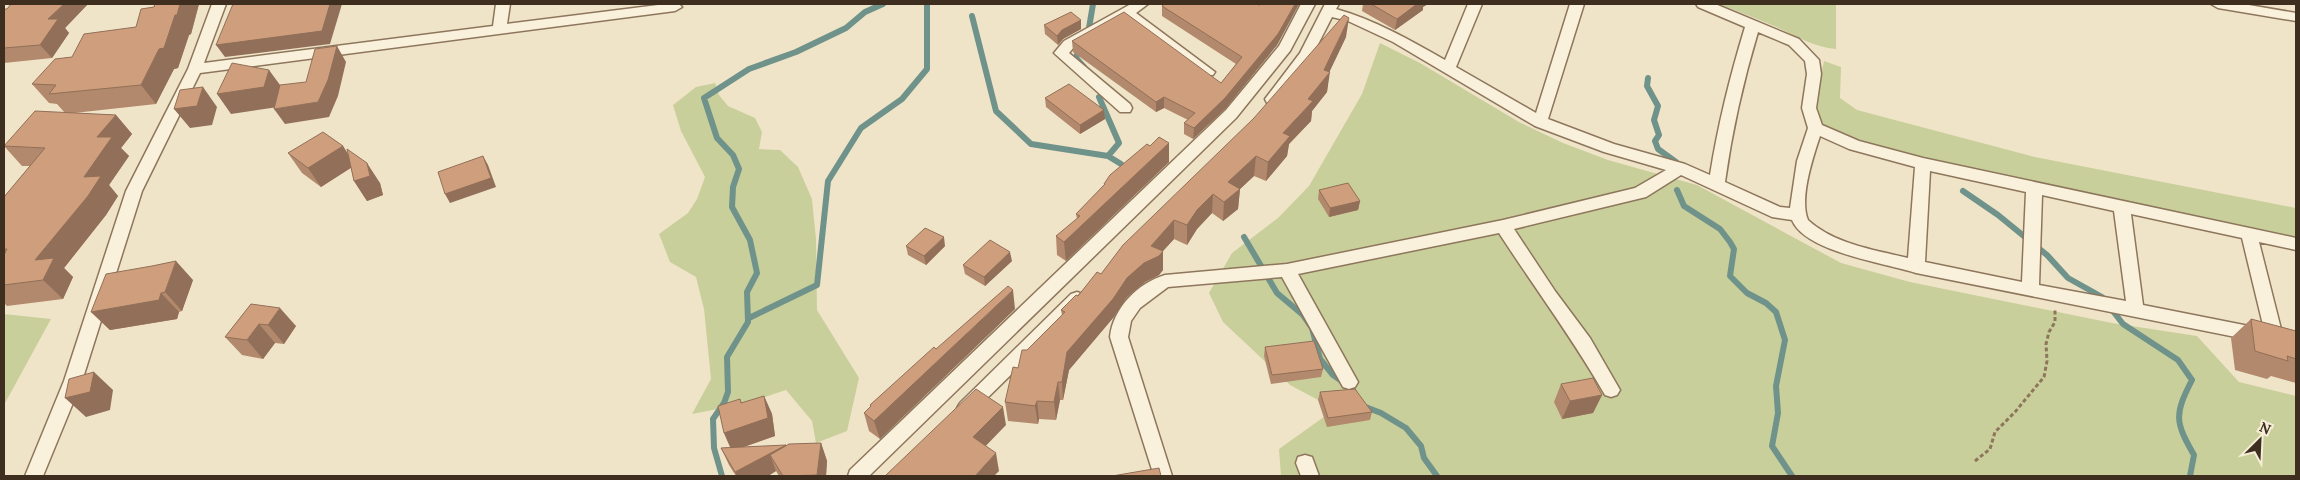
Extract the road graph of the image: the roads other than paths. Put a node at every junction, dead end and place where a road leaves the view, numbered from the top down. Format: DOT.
graph roads {
  1 [pos="219,4"];
  2 [pos="503,4"];
  3 [pos="1141,4"];
  4 [pos="1308,4"];
  5 [pos="1475,4"];
  6 [pos="1577,4"];
  7 [pos="1703,4"];
  8 [pos="2218,4"];
  9 [pos="675,7"];
  10 [pos="1331,7"];
  11 [pos="614,9"];
  12 [pos="1126,12"];
  13 [pos="2296,17"];
  14 [pos="1753,24"];
  15 [pos="499,30"];
  16 [pos="195,69"];
  17 [pos="1448,69"];
  18 [pos="1208,72"];
  19 [pos="1125,108"];
  20 [pos="1265,108"];
  21 [pos="1540,122"];
  22 [pos="1816,128"];
  23 [pos="1923,164"];
  24 [pos="1680,168"];
  25 [pos="1716,184"];
  26 [pos="2034,188"];
  27 [pos="2122,208"];
  28 [pos="1797,214"];
  29 [pos="1503,226"];
  30 [pos="2249,234"];
  31 [pos="2296,244"];
  32 [pos="1916,267"];
  33 [pos="1287,270"];
  34 [pos="1086,290"];
  35 [pos="2030,290"];
  36 [pos="2135,309"];
  37 [pos="2275,339"];
  38 [pos="2296,342"];
  39 [pos="1349,382"];
  40 [pos="1611,390"];
  41 [pos="953,421"];
  42 [pos="34,476"];
  43 [pos="857,476"];
  44 [pos="1163,476"];
  1 -- 16 [label="street"];
  2 -- 15 [label="street"];
  3 -- 12 [label="street"];
  4 -- 43 [label="street"];
  5 -- 17 [label="street"];
  6 -- 21 [label="street"];
  7 -- 14 [label="street"];
  8 -- 13 [label="street"];
  9 -- 11 [label="street"];
  10 -- 17 [label="street"];
  10 -- 20 [label="street"];
  11 -- 15 [label="street"];
  12 -- 18 [label="street"];
  12 -- 19 [label="street"];
  14 -- 22 [label="street"];
  14 -- 25 [label="street"];
  15 -- 16 [label="street"];
  16 -- 42 [label="street"];
  17 -- 21 [label="street"];
  21 -- 24 [label="street"];
  22 -- 23 [label="street"];
  22 -- 28 [label="street"];
  23 -- 26 [label="street"];
  23 -- 32 [label="street"];
  24 -- 25 [label="street"];
  24 -- 29 [label="street"];
  25 -- 28 [label="street"];
  26 -- 27 [label="street"];
  26 -- 35 [label="street"];
  27 -- 30 [label="street"];
  27 -- 36 [label="street"];
  28 -- 32 [label="street"];
  29 -- 33 [label="street"];
  29 -- 40 [label="street"];
  30 -- 31 [label="street"];
  30 -- 37 [label="street"];
  32 -- 35 [label="street"];
  33 -- 39 [label="street"];
  33 -- 44 [label="street"];
  34 -- 41 [label="street"];
  35 -- 36 [label="street"];
  36 -- 37 [label="street"];
  37 -- 38 [label="street"];
}
